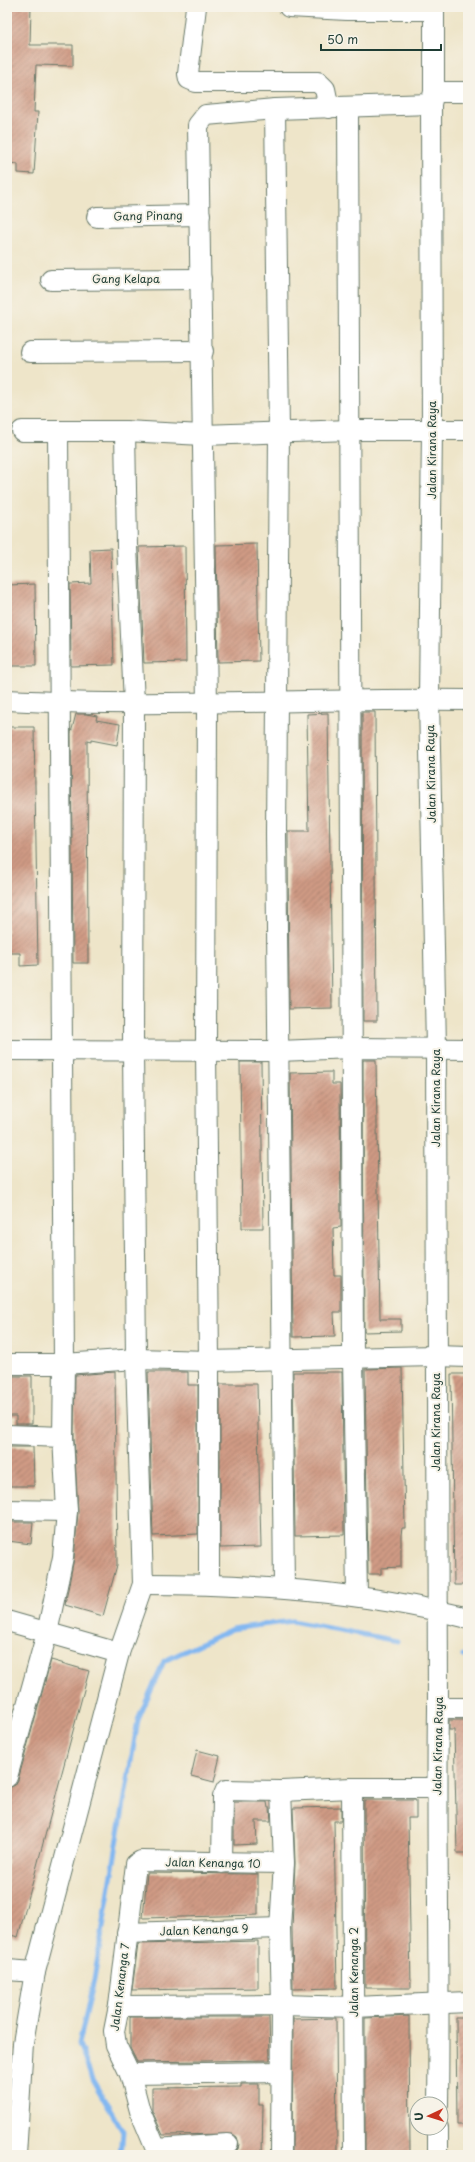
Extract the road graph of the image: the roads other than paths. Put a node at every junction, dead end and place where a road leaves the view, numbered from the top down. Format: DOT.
graph roads {
  1 [pos="196,7"];
  2 [pos="289,7"];
  3 [pos="347,8"];
  4 [pos="434,9"];
  5 [pos="468,92"];
  6 [pos="432,98"];
  7 [pos="339,108"];
  8 [pos="275,109"];
  9 [pos="200,216"];
  10 [pos="97,217"];
  11 [pos="202,279"];
  12 [pos="51,280"];
  13 [pos="203,351"];
  14 [pos="30,352"];
  15 [pos="432,429"];
  16 [pos="350,430"];
  17 [pos="468,430"];
  18 [pos="22,431"];
  19 [pos="58,431"];
  20 [pos="125,431"];
  21 [pos="279,432"];
  22 [pos="203,435"];
  23 [pos="429,699"];
  24 [pos="7,700"];
  25 [pos="468,700"];
  26 [pos="278,701"];
  27 [pos="350,701"];
  28 [pos="60,703"];
  29 [pos="134,704"];
  30 [pos="207,704"];
  31 [pos="352,1048"];
  32 [pos="436,1048"];
  33 [pos="468,1048"];
  34 [pos="133,1049"];
  35 [pos="7,1050"];
  36 [pos="206,1050"];
  37 [pos="62,1051"];
  38 [pos="279,1051"];
  39 [pos="436,1356"];
  40 [pos="468,1357"];
  41 [pos="353,1358"];
  42 [pos="136,1359"];
  43 [pos="283,1359"];
  44 [pos="209,1361"];
  45 [pos="7,1364"];
  46 [pos="64,1364"];
  47 [pos="7,1435"];
  48 [pos="63,1437"];
  49 [pos="7,1510"];
  50 [pos="67,1511"];
  51 [pos="143,1584"];
  52 [pos="208,1584"];
  53 [pos="284,1588"];
  54 [pos="357,1596"];
  55 [pos="437,1610"];
  56 [pos="468,1618"];
  57 [pos="7,1621"];
  58 [pos="47,1633"];
  59 [pos="118,1653"];
  60 [pos="438,1708"];
  61 [pos="468,1708"];
  62 [pos="7,1777"];
  63 [pos="352,1788"];
  64 [pos="437,1788"];
  65 [pos="282,1791"];
  66 [pos="141,1861"];
  67 [pos="222,1863"];
  68 [pos="284,1863"];
  69 [pos="280,1928"];
  70 [pos="127,1933"];
  71 [pos="7,1970"];
  72 [pos="34,1972"];
  73 [pos="468,2002"];
  74 [pos="440,2003"];
  75 [pos="282,2005"];
  76 [pos="119,2006"];
  77 [pos="355,2007"];
  78 [pos="15,2042"];
  79 [pos="281,2072"];
  80 [pos="130,2074"];
  81 [pos="438,2096"];
  82 [pos="438,2136"];
  83 [pos="216,2148"];
  84 [pos="156,2152"];
  85 [pos="16,2155"];
  86 [pos="281,2155"];
  87 [pos="354,2155"];
  88 [pos="438,2155"];
  1 -- 7 [label="street"];
  2 -- 3 [label="street"];
  3 -- 4 [label="street"];
  4 -- 6 [label="street, Jalan Kirana Raya"];
  5 -- 6 [label="street"];
  6 -- 7 [label="street"];
  6 -- 15 [label="street, Jalan Kirana Raya"];
  7 -- 8 [label="street"];
  7 -- 16 [label="street"];
  8 -- 9 [label="street"];
  8 -- 21 [label="street"];
  9 -- 10 [label="street, Gang Pinang"];
  9 -- 11 [label="street"];
  11 -- 12 [label="street, Gang Kelapa"];
  11 -- 13 [label="street"];
  13 -- 14 [label="street"];
  13 -- 22 [label="street"];
  15 -- 16 [label="street"];
  15 -- 17 [label="street"];
  15 -- 23 [label="street, Jalan Kirana Raya"];
  16 -- 21 [label="street"];
  16 -- 27 [label="street"];
  18 -- 19 [label="street"];
  19 -- 20 [label="street"];
  19 -- 28 [label="street"];
  20 -- 22 [label="street"];
  20 -- 29 [label="street"];
  21 -- 22 [label="street"];
  21 -- 26 [label="street"];
  22 -- 30 [label="street"];
  23 -- 25 [label="street"];
  23 -- 27 [label="street"];
  23 -- 32 [label="street, Jalan Kirana Raya"];
  24 -- 28 [label="street"];
  26 -- 27 [label="street"];
  26 -- 30 [label="street"];
  26 -- 38 [label="street"];
  27 -- 31 [label="street"];
  28 -- 29 [label="street"];
  28 -- 37 [label="street"];
  29 -- 30 [label="street"];
  29 -- 34 [label="street"];
  30 -- 36 [label="street"];
  31 -- 32 [label="street"];
  31 -- 38 [label="street"];
  31 -- 41 [label="street"];
  32 -- 33 [label="street"];
  32 -- 39 [label="street, Jalan Kirana Raya"];
  34 -- 36 [label="street"];
  34 -- 37 [label="street"];
  34 -- 42 [label="street"];
  35 -- 37 [label="street"];
  36 -- 38 [label="street"];
  36 -- 44 [label="street"];
  37 -- 46 [label="street"];
  38 -- 43 [label="street"];
  39 -- 40 [label="street"];
  39 -- 41 [label="street"];
  39 -- 55 [label="street, Jalan Kirana Raya"];
  41 -- 43 [label="street"];
  41 -- 54 [label="street"];
  42 -- 44 [label="street"];
  42 -- 46 [label="street"];
  42 -- 51 [label="street"];
  43 -- 44 [label="street"];
  43 -- 53 [label="street"];
  44 -- 52 [label="street"];
  45 -- 46 [label="street"];
  46 -- 48 [label="street"];
  47 -- 48 [label="street"];
  48 -- 50 [label="street"];
  49 -- 50 [label="street"];
  50 -- 58 [label="street"];
  51 -- 52 [label="street"];
  51 -- 59 [label="street"];
  52 -- 53 [label="street"];
  53 -- 54 [label="street"];
  54 -- 55 [label="street"];
  55 -- 56 [label="street"];
  55 -- 60 [label="street, Jalan Kirana Raya"];
  57 -- 58 [label="street"];
  58 -- 59 [label="street"];
  58 -- 62 [label="street"];
  59 -- 72 [label="street"];
  60 -- 61 [label="street"];
  60 -- 64 [label="street, Jalan Kirana Raya"];
  63 -- 64 [label="street"];
  63 -- 65 [label="street"];
  63 -- 77 [label="street, Jalan Kenanga 2"];
  64 -- 74 [label="street, Jalan Kirana Raya"];
  65 -- 67 [label="street"];
  65 -- 68 [label="street"];
  66 -- 67 [label="street, Jalan Kenanga 10"];
  66 -- 70 [label="street, Jalan Kenanga 7"];
  67 -- 68 [label="street, Jalan Kenanga 10"];
  68 -- 69 [label="street"];
  69 -- 70 [label="street, Jalan Kenanga 9"];
  69 -- 75 [label="street"];
  70 -- 76 [label="street, Jalan Kenanga 7"];
  71 -- 72 [label="street"];
  72 -- 78 [label="street"];
  73 -- 74 [label="street"];
  74 -- 77 [label="street"];
  74 -- 81 [label="street, Jalan Kirana Raya"];
  75 -- 76 [label="street"];
  75 -- 77 [label="street"];
  75 -- 79 [label="street"];
  76 -- 80 [label="street, Jalan Kenanga 7"];
  77 -- 87 [label="street, Jalan Kenanga 2"];
  78 -- 85 [label="street"];
  79 -- 80 [label="street"];
  79 -- 86 [label="street"];
  80 -- 84 [label="street, Jalan Kenanga 7"];
  82 -- 88 [label="street"];
  83 -- 84 [label="street"];
}
